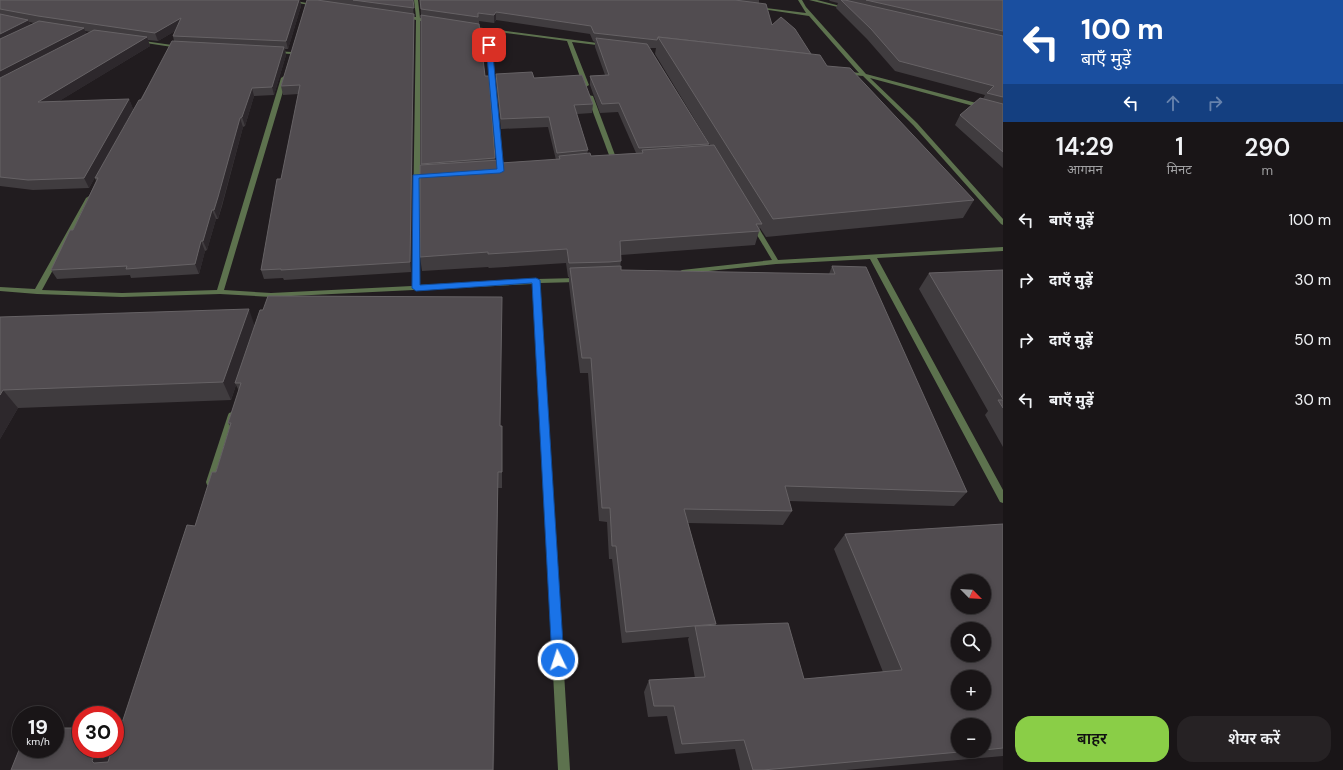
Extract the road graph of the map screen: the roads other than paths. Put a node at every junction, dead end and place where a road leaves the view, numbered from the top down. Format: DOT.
graph roads {
  1 [pos="281,0"];
  2 [pos="416,0"];
  3 [pos="800,0"];
  4 [pos="811,0"];
  5 [pos="306,2"];
  6 [pos="321,5"];
  7 [pos="751,8"];
  8 [pos="849,9"];
  9 [pos="304,10"];
  10 [pos="811,15"];
  11 [pos="395,16"];
  12 [pos="418,18"];
  13 [pos="433,21"];
  14 [pos="464,26"];
  15 [pos="488,30"];
  16 [pos="134,41"];
  17 [pos="569,41"];
  18 [pos="172,46"];
  19 [pos="294,46"];
  20 [pos="613,46"];
  21 [pos="188,47"];
  22 [pos="268,51"];
  23 [pos="169,53"];
  24 [pos="292,53"];
  25 [pos="290,60"];
  26 [pos="841,72"];
  27 [pos="285,75"];
  28 [pos="864,75"];
  29 [pos="1003,112"];
  30 [pos="615,162"];
  31 [pos="622,162"];
  32 [pos="607,163"];
  33 [pos="508,170"];
  34 [pos="493,171"];
  35 [pos="500,171"];
  36 [pos="439,175"];
  37 [pos="416,176"];
  38 [pos="93,190"];
  39 [pos="752,222"];
  40 [pos="1003,223"];
  41 [pos="1003,249"];
  42 [pos="872,256"];
  43 [pos="776,262"];
  44 [pos="676,272"];
  45 [pos="536,280"];
  46 [pos="583,280"];
  47 [pos="416,288"];
  48 [pos="0,289"];
  49 [pos="37,292"];
  50 [pos="220,292"];
  51 [pos="234,408"];
  52 [pos="207,491"];
  53 [pos="1003,499"];
  54 [pos="564,770"];
  1 -- 5 [label="street"];
  2 -- 12 [label="street"];
  3 -- 10 [label="street"];
  4 -- 8 [label="street"];
  5 -- 6 [label="street"];
  5 -- 9 [label="street"];
  7 -- 10 [label="street"];
  10 -- 28 [label="street"];
  11 -- 12 [label="street"];
  12 -- 13 [label="street"];
  12 -- 37 [label="street"];
  14 -- 15 [label="street"];
  15 -- 17 [label="street"];
  15 -- 35 [label="street"];
  16 -- 18 [label="street"];
  17 -- 20 [label="street"];
  17 -- 30 [label="street"];
  18 -- 21 [label="street"];
  18 -- 23 [label="street"];
  19 -- 24 [label="street"];
  22 -- 24 [label="street"];
  24 -- 25 [label="street"];
  26 -- 28 [label="street"];
  27 -- 50 [label="street"];
  28 -- 29 [label="street"];
  28 -- 40 [label="street"];
  30 -- 31 [label="street"];
  30 -- 32 [label="street"];
  33 -- 35 [label="street"];
  34 -- 35 [label="street"];
  36 -- 37 [label="street"];
  37 -- 47 [label="street"];
  38 -- 49 [label="street"];
  39 -- 43 [label="street"];
  41 -- 42 [label="street"];
  42 -- 43 [label="street"];
  42 -- 53 [label="street"];
  43 -- 44 [label="street"];
  45 -- 46 [label="street"];
  45 -- 47 [label="street"];
  45 -- 54 [label="street"];
  47 -- 50 [label="street"];
  48 -- 49 [label="street"];
  49 -- 50 [label="street"];
  51 -- 52 [label="street"];
}
